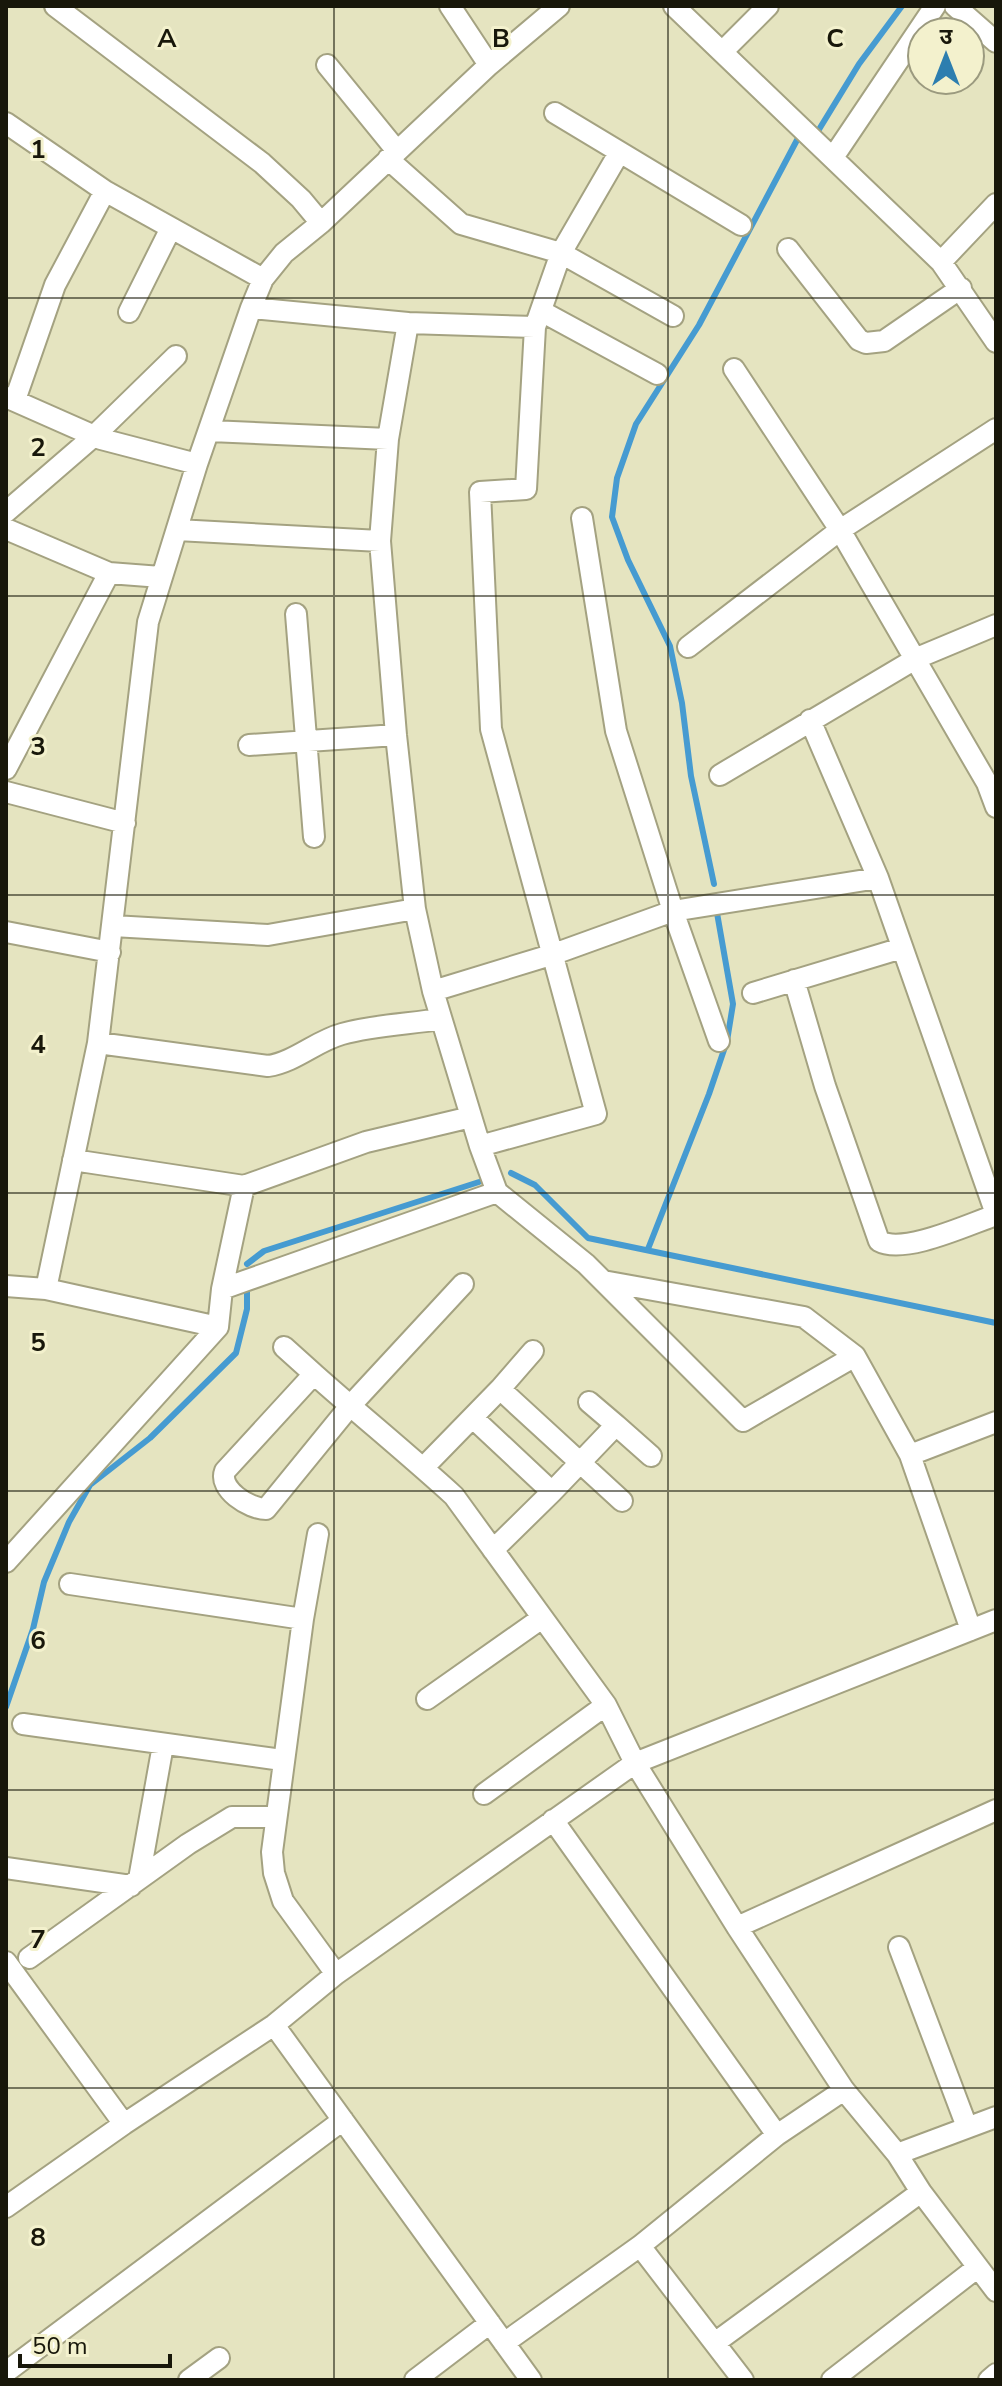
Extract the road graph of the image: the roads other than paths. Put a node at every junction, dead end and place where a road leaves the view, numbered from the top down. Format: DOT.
graph roads {
  1 [pos="55,6"];
  2 [pos="450,6"];
  3 [pos="559,6"];
  4 [pos="674,6"];
  5 [pos="768,6"];
  6 [pos="935,6"];
  7 [pos="955,6"];
  8 [pos="996,42"];
  9 [pos="723,51"];
  10 [pos="327,65"];
  11 [pos="489,65"];
  12 [pos="555,113"];
  13 [pos="7,126"];
  14 [pos="619,153"];
  15 [pos="392,155"];
  16 [pos="834,156"];
  17 [pos="105,191"];
  18 [pos="996,204"];
  19 [pos="321,223"];
  20 [pos="741,225"];
  21 [pos="171,228"];
  22 [pos="788,249"];
  23 [pos="561,253"];
  24 [pos="941,262"];
  25 [pos="263,279"];
  26 [pos="961,288"];
  27 [pos="251,308"];
  28 [pos="129,312"];
  29 [pos="673,316"];
  30 [pos="538,319"];
  31 [pos="408,323"];
  32 [pos="996,342"];
  33 [pos="176,356"];
  34 [pos="734,369"];
  35 [pos="657,374"];
  36 [pos="10,399"];
  37 [pos="996,429"];
  38 [pos="210,431"];
  39 [pos="94,436"];
  40 [pos="388,439"];
  41 [pos="197,464"];
  42 [pos="6,512"];
  43 [pos="582,518"];
  44 [pos="6,529"];
  45 [pos="177,530"];
  46 [pos="840,530"];
  47 [pos="380,541"];
  48 [pos="109,573"];
  49 [pos="161,577"];
  50 [pos="296,614"];
  51 [pos="996,625"];
  52 [pos="688,647"];
  53 [pos="917,658"];
  54 [pos="810,720"];
  55 [pos="396,735"];
  56 [pos="304,741"];
  57 [pos="249,745"];
  58 [pos="6,769"];
  59 [pos="720,775"];
  60 [pos="992,781"];
  61 [pos="6,792"];
  62 [pos="996,807"];
  63 [pos="125,823"];
  64 [pos="314,837"];
  65 [pos="878,878"];
  66 [pos="415,909"];
  67 [pos="673,911"];
  68 [pos="113,926"];
  69 [pos="6,932"];
  70 [pos="902,948"];
  71 [pos="110,952"];
  72 [pos="554,954"];
  73 [pos="794,980"];
  74 [pos="433,991"];
  75 [pos="753,993"];
  76 [pos="441,1019"];
  77 [pos="719,1041"];
  78 [pos="98,1043"];
  79 [pos="471,1117"];
  80 [pos="480,1146"];
  81 [pos="73,1160"];
  82 [pos="244,1186"];
  83 [pos="497,1192"];
  84 [pos="996,1214"];
  85 [pos="603,1281"];
  86 [pos="463,1284"];
  87 [pos="6,1286"];
  88 [pos="46,1289"];
  89 [pos="222,1289"];
  90 [pos="218,1327"];
  91 [pos="284,1347"];
  92 [pos="533,1351"];
  93 [pos="855,1356"];
  94 [pos="314,1374"];
  95 [pos="500,1389"];
  96 [pos="589,1402"];
  97 [pos="350,1406"];
  98 [pos="473,1418"];
  99 [pos="996,1422"];
  100 [pos="616,1425"];
  101 [pos="910,1455"];
  102 [pos="651,1456"];
  103 [pos="580,1463"];
  104 [pos="423,1468"];
  105 [pos="552,1492"];
  106 [pos="622,1501"];
  107 [pos="318,1534"];
  108 [pos="493,1550"];
  109 [pos="6,1562"];
  110 [pos="70,1584"];
  111 [pos="542,1618"];
  112 [pos="303,1619"];
  113 [pos="996,1620"];
  114 [pos="971,1630"];
  115 [pos="427,1699"];
  116 [pos="606,1705"];
  117 [pos="23,1724"];
  118 [pos="163,1745"];
  119 [pos="282,1760"];
  120 [pos="635,1763"];
  121 [pos="484,1794"];
  122 [pos="276,1817"];
  123 [pos="994,1818"];
  124 [pos="553,1820"];
  125 [pos="6,1868"];
  126 [pos="135,1882"];
  127 [pos="737,1927"];
  128 [pos="899,1947"];
  129 [pos="29,1958"];
  130 [pos="6,1962"];
  131 [pos="336,1974"];
  132 [pos="274,2025"];
  133 [pos="844,2090"];
  134 [pos="996,2117"];
  135 [pos="343,2120"];
  136 [pos="124,2124"];
  137 [pos="967,2127"];
  138 [pos="777,2135"];
  139 [pos="897,2154"];
  140 [pos="921,2192"];
  141 [pos="8,2202"];
  142 [pos="640,2246"];
  143 [pos="978,2267"];
  144 [pos="996,2291"];
  145 [pos="490,2323"];
  146 [pos="716,2342"];
  147 [pos="504,2343"];
  148 [pos="219,2358"];
  149 [pos="9,2374"];
  150 [pos="996,2374"];
  151 [pos="189,2380"];
  152 [pos="415,2380"];
  153 [pos="531,2380"];
  154 [pos="743,2380"];
  155 [pos="832,2380"];
  156 [pos="989,2380"];
  1 -- 19 [label="street"];
  2 -- 11 [label="street"];
  3 -- 11 [label="street"];
  4 -- 9 [label="street"];
  5 -- 9 [label="street"];
  6 -- 16 [label="street"];
  7 -- 8 [label="street"];
  9 -- 16 [label="street"];
  10 -- 15 [label="street"];
  11 -- 15 [label="street"];
  12 -- 14 [label="street"];
  13 -- 17 [label="street"];
  14 -- 20 [label="street"];
  14 -- 23 [label="street"];
  15 -- 19 [label="street"];
  15 -- 23 [label="street"];
  16 -- 24 [label="street"];
  17 -- 21 [label="street"];
  17 -- 36 [label="street"];
  18 -- 24 [label="street"];
  19 -- 25 [label="street"];
  21 -- 25 [label="street"];
  21 -- 28 [label="street"];
  22 -- 26 [label="street"];
  23 -- 29 [label="street"];
  23 -- 30 [label="street"];
  24 -- 26 [label="street"];
  25 -- 27 [label="street"];
  26 -- 32 [label="street"];
  27 -- 31 [label="street"];
  27 -- 38 [label="street"];
  30 -- 31 [label="street"];
  30 -- 35 [label="street"];
  30 -- 72 [label="street"];
  31 -- 40 [label="street"];
  33 -- 39 [label="street"];
  34 -- 46 [label="street"];
  36 -- 39 [label="street"];
  37 -- 46 [label="street"];
  38 -- 40 [label="street"];
  38 -- 41 [label="street"];
  39 -- 41 [label="street"];
  39 -- 42 [label="street"];
  40 -- 47 [label="street"];
  41 -- 45 [label="street"];
  43 -- 67 [label="street"];
  44 -- 48 [label="street"];
  45 -- 47 [label="street"];
  45 -- 49 [label="street"];
  46 -- 52 [label="street"];
  46 -- 53 [label="street"];
  47 -- 55 [label="street"];
  48 -- 49 [label="street"];
  48 -- 58 [label="street"];
  49 -- 63 [label="street"];
  50 -- 56 [label="street"];
  51 -- 53 [label="street"];
  53 -- 54 [label="street"];
  53 -- 60 [label="street"];
  54 -- 59 [label="street"];
  54 -- 65 [label="street"];
  55 -- 56 [label="street"];
  55 -- 66 [label="street"];
  56 -- 57 [label="street"];
  56 -- 64 [label="street"];
  60 -- 62 [label="street"];
  61 -- 63 [label="street"];
  63 -- 68 [label="street"];
  65 -- 67 [label="street"];
  65 -- 70 [label="street"];
  66 -- 68 [label="street"];
  66 -- 74 [label="street"];
  67 -- 72 [label="street"];
  67 -- 77 [label="street"];
  68 -- 71 [label="street"];
  69 -- 71 [label="street"];
  70 -- 73 [label="street"];
  70 -- 84 [label="street"];
  71 -- 78 [label="street"];
  72 -- 74 [label="street"];
  72 -- 80 [label="street"];
  73 -- 75 [label="street"];
  73 -- 84 [label="street"];
  74 -- 76 [label="street"];
  76 -- 78 [label="street"];
  76 -- 79 [label="street"];
  78 -- 81 [label="street"];
  79 -- 80 [label="street"];
  79 -- 82 [label="street"];
  80 -- 83 [label="street"];
  81 -- 82 [label="street"];
  81 -- 88 [label="street"];
  82 -- 89 [label="street"];
  83 -- 85 [label="street"];
  83 -- 89 [label="street"];
  85 -- 93 [label="street"];
  85 -- 93 [label="street"];
  86 -- 97 [label="street"];
  87 -- 88 [label="street"];
  88 -- 90 [label="street"];
  89 -- 90 [label="street"];
  90 -- 109 [label="street"];
  91 -- 94 [label="street"];
  92 -- 95 [label="street"];
  93 -- 101 [label="street"];
  94 -- 97 [label="street"];
  94 -- 97 [label="street"];
  95 -- 98 [label="street"];
  95 -- 103 [label="street"];
  96 -- 100 [label="street"];
  97 -- 104 [label="street"];
  98 -- 104 [label="street"];
  98 -- 105 [label="street"];
  99 -- 101 [label="street"];
  100 -- 102 [label="street"];
  100 -- 103 [label="street"];
  101 -- 114 [label="street"];
  103 -- 105 [label="street"];
  103 -- 106 [label="street"];
  104 -- 108 [label="street"];
  105 -- 108 [label="street"];
  107 -- 112 [label="street"];
  108 -- 111 [label="street"];
  110 -- 112 [label="street"];
  111 -- 115 [label="street"];
  111 -- 116 [label="street"];
  112 -- 119 [label="street"];
  113 -- 114 [label="street"];
  114 -- 120 [label="street"];
  116 -- 120 [label="street"];
  116 -- 121 [label="street"];
  117 -- 118 [label="street"];
  118 -- 119 [label="street"];
  118 -- 126 [label="street"];
  119 -- 122 [label="street"];
  120 -- 124 [label="street"];
  120 -- 127 [label="street"];
  122 -- 126 [label="street"];
  122 -- 131 [label="street"];
  123 -- 127 [label="street"];
  124 -- 131 [label="street"];
  124 -- 138 [label="street"];
  125 -- 126 [label="street"];
  126 -- 129 [label="street"];
  127 -- 133 [label="street"];
  128 -- 137 [label="street"];
  130 -- 136 [label="street"];
  131 -- 132 [label="street"];
  132 -- 135 [label="street"];
  132 -- 136 [label="street"];
  133 -- 138 [label="street"];
  133 -- 139 [label="street"];
  134 -- 137 [label="street"];
  135 -- 145 [label="street"];
  135 -- 149 [label="street"];
  136 -- 141 [label="street"];
  137 -- 139 [label="street"];
  138 -- 142 [label="street"];
  139 -- 140 [label="street"];
  140 -- 143 [label="street"];
  140 -- 146 [label="street"];
  142 -- 146 [label="street"];
  142 -- 147 [label="street"];
  143 -- 144 [label="street"];
  143 -- 155 [label="street"];
  145 -- 147 [label="street"];
  145 -- 152 [label="street"];
  146 -- 154 [label="street"];
  147 -- 153 [label="street"];
  148 -- 151 [label="street"];
  150 -- 156 [label="street"];
}
